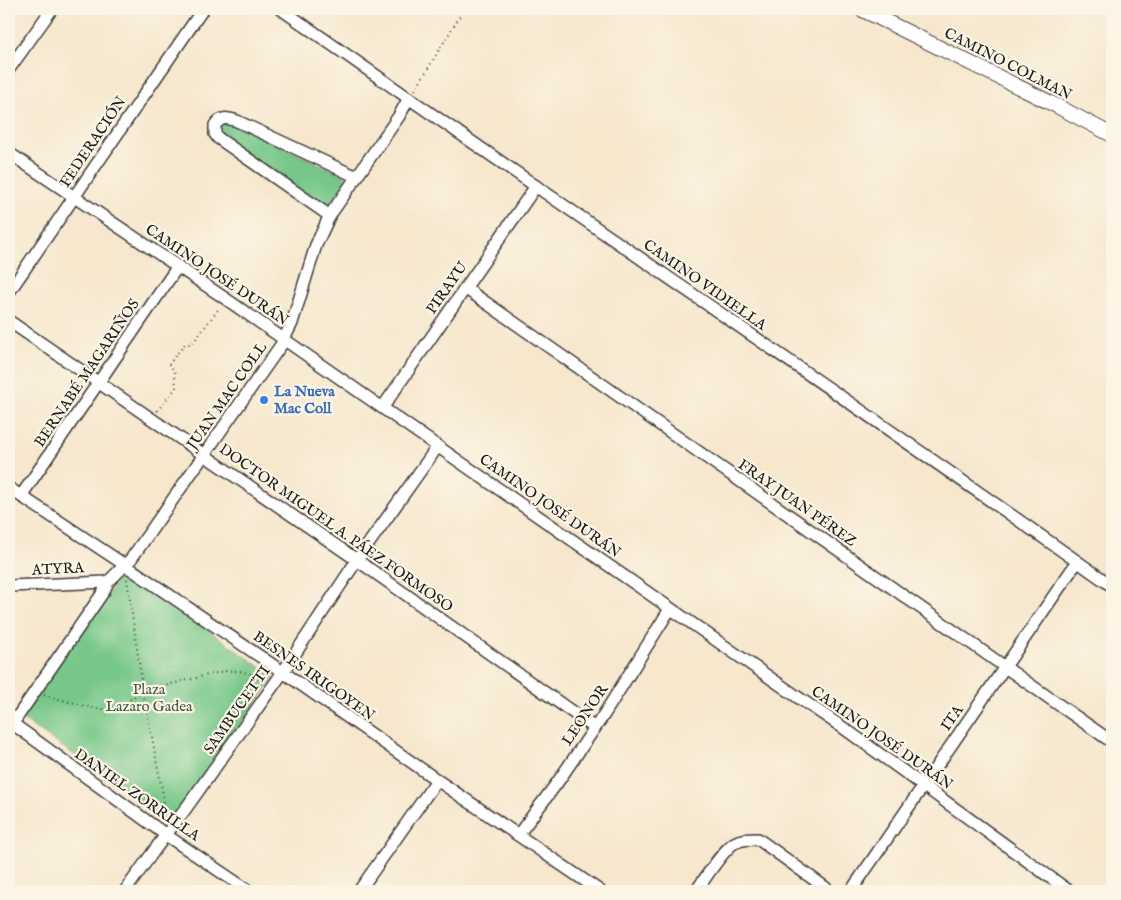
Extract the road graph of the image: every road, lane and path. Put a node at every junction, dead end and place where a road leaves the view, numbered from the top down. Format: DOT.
graph roads {
  1 [pos="52,9"];
  2 [pos="202,9"];
  3 [pos="281,9"];
  4 [pos="464,9"];
  5 [pos="861,9"];
  6 [pos="9,69"];
  7 [pos="410,98"];
  8 [pos="1112,135"];
  9 [pos="9,152"];
  10 [pos="357,177"];
  11 [pos="536,186"];
  12 [pos="74,197"];
  13 [pos="330,216"];
  14 [pos="178,266"];
  15 [pos="465,288"];
  16 [pos="9,292"];
  17 [pos="226,299"];
  18 [pos="9,321"];
  19 [pos="284,340"];
  20 [pos="98,383"];
  21 [pos="383,407"];
  22 [pos="151,419"];
  23 [pos="438,446"];
  24 [pos="204,456"];
  25 [pos="9,488"];
  26 [pos="21,496"];
  27 [pos="357,560"];
  28 [pos="1078,562"];
  29 [pos="125,565"];
  30 [pos="108,582"];
  31 [pos="9,586"];
  32 [pos="1112,586"];
  33 [pos="670,608"];
  34 [pos="1005,668"];
  35 [pos="283,672"];
  36 [pos="272,687"];
  37 [pos="143,691"];
  38 [pos="34,693"];
  39 [pos="10,725"];
  40 [pos="595,728"];
  41 [pos="1112,742"];
  42 [pos="437,780"];
  43 [pos="924,786"];
  44 [pos="168,832"];
  45 [pos="518,834"];
  46 [pos="587,887"];
  47 [pos="125,891"];
  48 [pos="249,891"];
  49 [pos="358,891"];
  50 [pos="600,891"];
  51 [pos="696,891"];
  52 [pos="830,891"];
  53 [pos="851,891"];
  54 [pos="1069,891"];
  1 -- 6 [label="street"];
  2 -- 12 [label="street, FEDERACIÓN"];
  3 -- 7 [label="street, CAMINO VIDIELLA"];
  4 -- 7 [label="path"];
  5 -- 8 [label="street, CAMINO COLMAN"];
  7 -- 10 [label="street, JUAN MAC COLL"];
  7 -- 11 [label="street, CAMINO VIDIELLA"];
  9 -- 12 [label="street, CAMINO JOSÉ DURÁN"];
  10 -- 13 [label="street, JUAN MAC COLL"];
  10 -- 13 [label="street"];
  11 -- 15 [label="street, PIRAYU"];
  11 -- 28 [label="street, CAMINO VIDIELLA"];
  12 -- 14 [label="street, CAMINO JOSÉ DURÁN"];
  12 -- 16 [label="street, FEDERACIÓN"];
  13 -- 19 [label="street, JUAN MAC COLL"];
  14 -- 17 [label="street, CAMINO JOSÉ DURÁN"];
  14 -- 20 [label="street, BERNABÉ MAGARIÑOS"];
  15 -- 21 [label="street, PIRAYU"];
  15 -- 34 [label="street, FRAY JUAN PÉREZ"];
  17 -- 19 [label="street, CAMINO JOSÉ DURÁN"];
  17 -- 22 [label="path"];
  18 -- 20 [label="street, DOCTOR MIGUEL A. PÁEZ FORMOSO"];
  19 -- 21 [label="street, CAMINO JOSÉ DURÁN"];
  19 -- 24 [label="street, JUAN MAC COLL"];
  20 -- 22 [label="street, DOCTOR MIGUEL A. PÁEZ FORMOSO"];
  20 -- 26 [label="street, BERNABÉ MAGARIÑOS"];
  21 -- 23 [label="street, CAMINO JOSÉ DURÁN"];
  22 -- 24 [label="street, DOCTOR MIGUEL A. PÁEZ FORMOSO"];
  23 -- 27 [label="street, SAMBUCETTI"];
  23 -- 33 [label="street, CAMINO JOSÉ DURÁN"];
  24 -- 27 [label="street, DOCTOR MIGUEL A. PÁEZ FORMOSO"];
  24 -- 29 [label="street, JUAN MAC COLL"];
  25 -- 26 [label="street, BESNES IRIGOYEN"];
  26 -- 29 [label="street, BESNES IRIGOYEN"];
  27 -- 35 [label="street, SAMBUCETTI"];
  27 -- 40 [label="street, DOCTOR MIGUEL A. PÁEZ FORMOSO"];
  28 -- 32 [label="street, CAMINO VIDIELLA"];
  28 -- 34 [label="street, ITA"];
  29 -- 30 [label="street, JUAN MAC COLL"];
  29 -- 35 [label="street, BESNES IRIGOYEN"];
  29 -- 37 [label="path"];
  30 -- 31 [label="street, ATYRA"];
  30 -- 38 [label="street, JUAN MAC COLL"];
  33 -- 40 [label="street, LEONOR"];
  33 -- 43 [label="street, CAMINO JOSÉ DURÁN"];
  34 -- 41 [label="street, FRAY JUAN PÉREZ"];
  34 -- 43 [label="street, ITA"];
  35 -- 36 [label="street, SAMBUCETTI"];
  35 -- 42 [label="street, BESNES IRIGOYEN"];
  36 -- 37 [label="path"];
  36 -- 44 [label="street, SAMBUCETTI"];
  37 -- 38 [label="path"];
  37 -- 44 [label="path"];
  38 -- 39 [label="street, JUAN MAC COLL"];
  39 -- 44 [label="street, DANIEL ZORRILLA"];
  40 -- 45 [label="street, LEONOR"];
  42 -- 45 [label="street, BESNES IRIGOYEN"];
  42 -- 49 [label="street"];
  43 -- 53 [label="street, ITA"];
  43 -- 54 [label="street, CAMINO JOSÉ DURÁN"];
  44 -- 47 [label="street, SAMBUCETTI"];
  44 -- 48 [label="street, DANIEL ZORRILLA"];
  45 -- 46 [label="street, BESNES IRIGOYEN"];
  46 -- 50 [label="street, BESNES IRIGOYEN"];
  51 -- 52 [label="street"];
}
